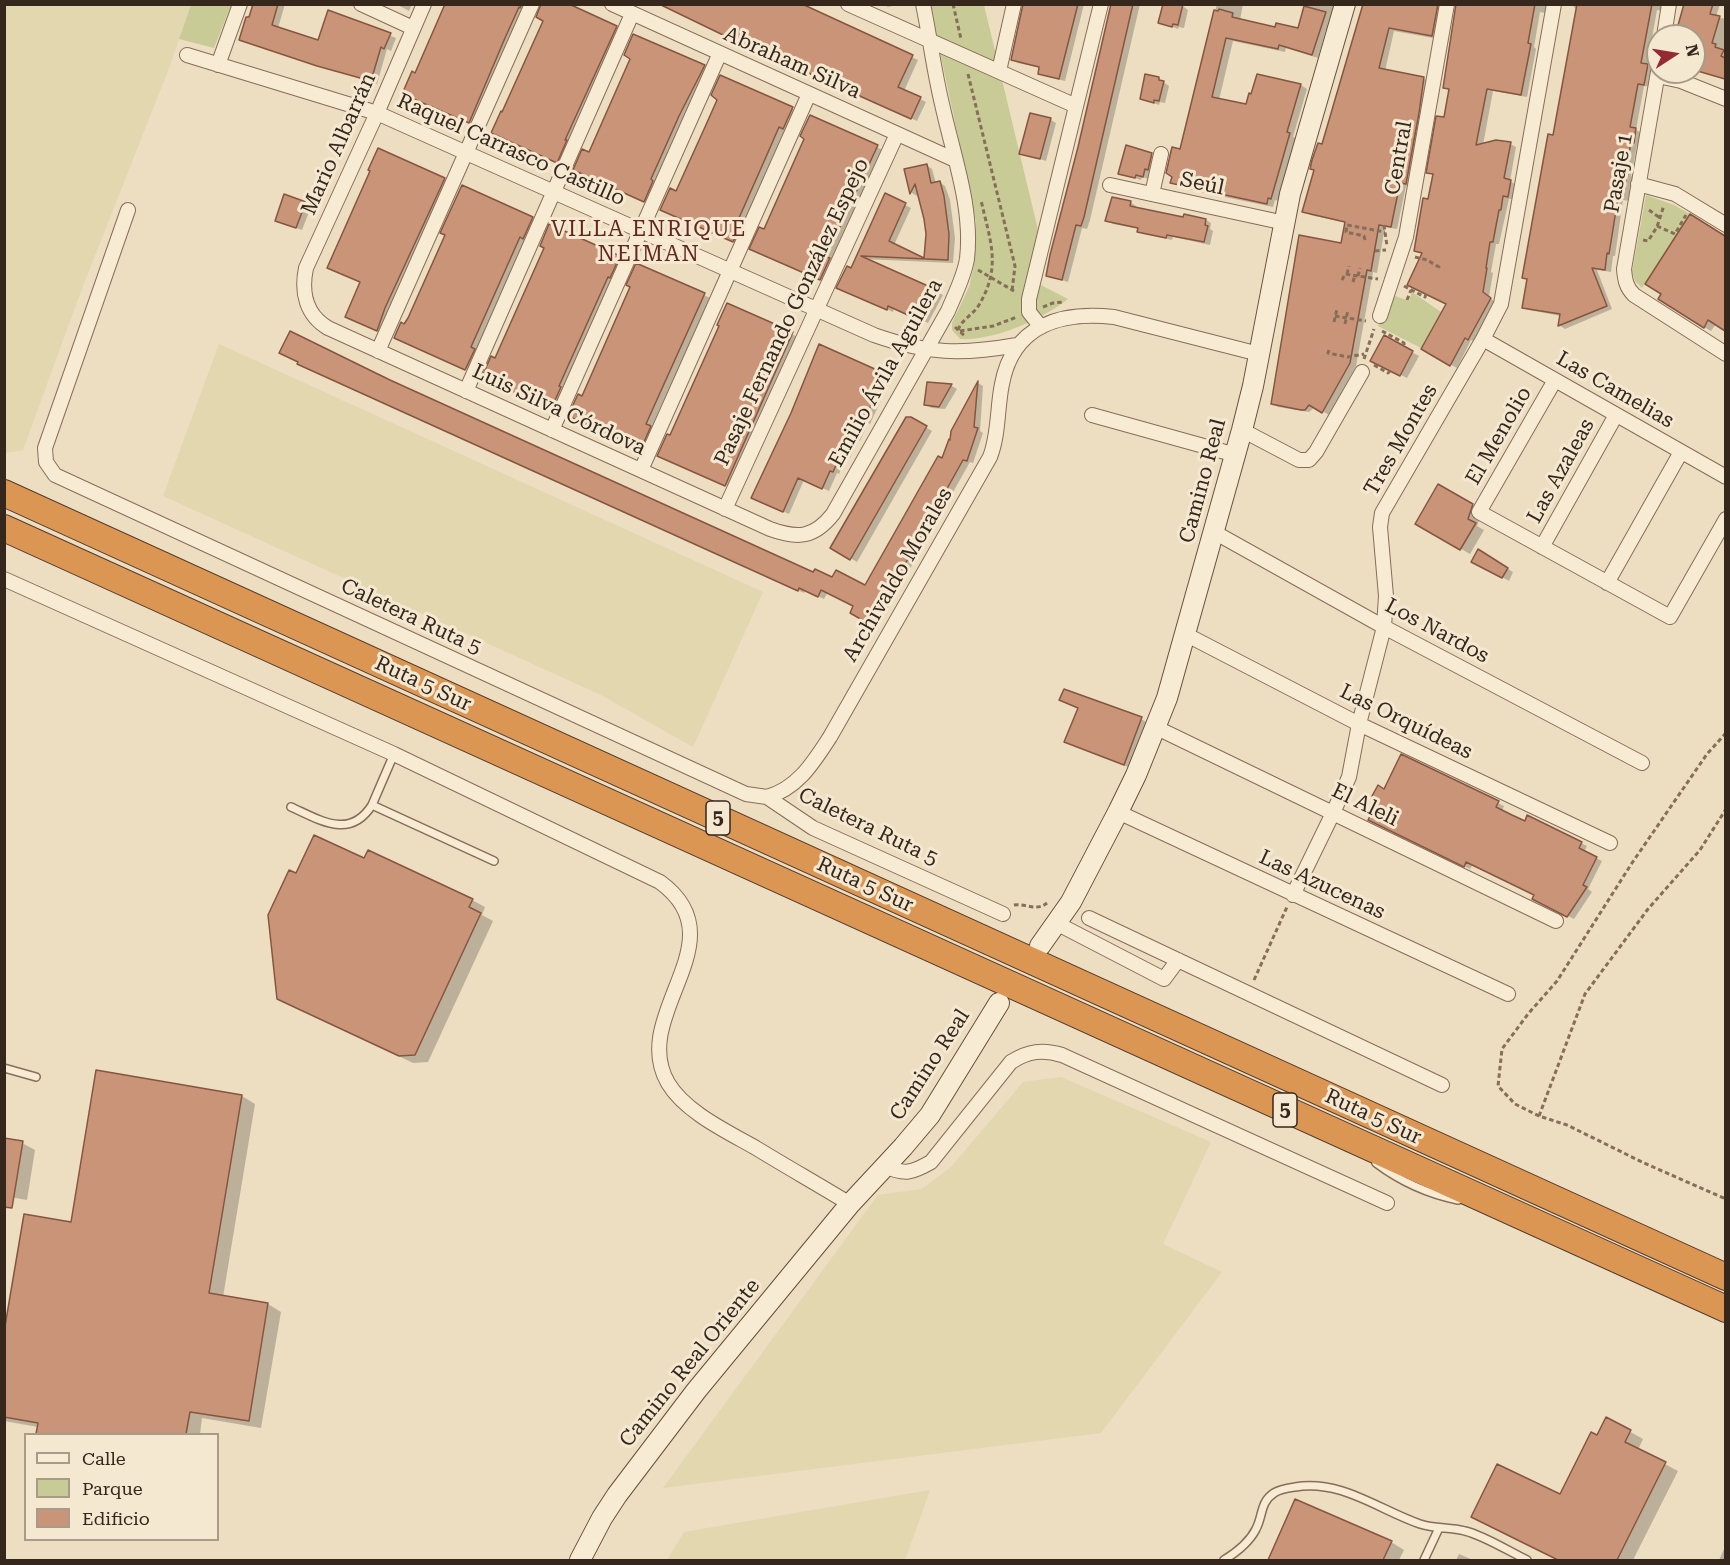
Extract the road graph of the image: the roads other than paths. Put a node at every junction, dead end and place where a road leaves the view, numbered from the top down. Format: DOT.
graph roads {
  1 [pos="240,4"];
  2 [pos="361,4"];
  3 [pos="424,4"];
  4 [pos="532,4"];
  5 [pos="612,4"];
  6 [pos="848,4"];
  7 [pos="922,4"];
  8 [pos="1014,4"];
  9 [pos="1101,4"];
  10 [pos="1345,4"];
  11 [pos="1447,4"];
  12 [pos="1554,4"];
  13 [pos="1669,4"];
  14 [pos="632,14"];
  15 [pos="1666,24"];
  16 [pos="414,28"];
  17 [pos="931,42"];
  18 [pos="720,53"];
  19 [pos="187,55"];
  20 [pos="218,65"];
  21 [pos="999,71"];
  22 [pos="1656,84"];
  23 [pos="1688,84"];
  24 [pos="809,94"];
  25 [pos="1725,99"];
  26 [pos="1076,106"];
  27 [pos="377,113"];
  28 [pos="897,134"];
  29 [pos="466,153"];
  30 [pos="1161,154"];
  31 [pos="955,160"];
  32 [pos="1638,184"];
  33 [pos="1110,185"];
  34 [pos="554,192"];
  35 [pos="1152,194"];
  36 [pos="128,210"];
  37 [pos="1285,223"];
  38 [pos="1725,225"];
  39 [pos="641,231"];
  40 [pos="730,271"];
  41 [pos="306,302"];
  42 [pos="817,309"];
  43 [pos="1377,322"];
  44 [pos="1041,327"];
  45 [pos="1483,339"];
  46 [pos="1017,345"];
  47 [pos="926,350"];
  48 [pos="378,351"];
  49 [pos="1259,354"];
  50 [pos="1725,354"];
  51 [pos="1362,372"];
  52 [pos="1555,380"];
  53 [pos="466,391"];
  54 [pos="1092,415"];
  55 [pos="1616,415"];
  56 [pos="552,430"];
  57 [pos="1242,430"];
  58 [pos="1681,452"];
  59 [pos="1236,455"];
  60 [pos="641,470"];
  61 [pos="1725,477"];
  62 [pos="4,493"];
  63 [pos="725,509"];
  64 [pos="1725,519"];
  65 [pos="4,528"];
  66 [pos="1214,532"];
  67 [pos="807,535"];
  68 [pos="1542,547"];
  69 [pos="4,579"];
  70 [pos="1607,582"];
  71 [pos="1384,627"];
  72 [pos="1185,634"];
  73 [pos="1359,724"];
  74 [pos="1155,727"];
  75 [pos="394,754"];
  76 [pos="1642,763"];
  77 [pos="767,797"];
  78 [pos="372,805"];
  79 [pos="291,807"];
  80 [pos="1118,812"];
  81 [pos="1333,813"];
  82 [pos="1610,843"];
  83 [pos="494,861"];
  84 [pos="1293,895"];
  85 [pos="1003,914"];
  86 [pos="1089,918"];
  87 [pos="1556,921"];
  88 [pos="1056,924"];
  89 [pos="1040,946"];
  90 [pos="1178,960"];
  91 [pos="1508,994"];
  92 [pos="999,1003"];
  93 [pos="4,1068"];
  94 [pos="36,1077"];
  95 [pos="1442,1084"];
  96 [pos="1372,1159"];
  97 [pos="884,1166"];
  98 [pos="1387,1203"];
  99 [pos="1490,1203"];
  100 [pos="850,1204"];
  101 [pos="1725,1277"];
  102 [pos="1725,1309"];
  103 [pos="1439,1528"];
  104 [pos="580,1560"];
  105 [pos="1224,1560"];
  106 [pos="1424,1560"];
  107 [pos="1527,1560"];
  1 -- 20 [label="street"];
  2 -- 16 [label="street"];
  3 -- 16 [label="street, Mario Albarrán"];
  4 -- 29 [label="street"];
  5 -- 14 [label="street, Abraham Silva"];
  6 -- 17 [label="street"];
  7 -- 17 [label="street, Emilio Ávila Aguilera"];
  8 -- 21 [label="street"];
  9 -- 26 [label="street"];
  10 -- 37 [label="street, Camino Real"];
  11 -- 43 [label="street, Central"];
  12 -- 45 [label="street, Tres Montes"];
  13 -- 15 [label="street"];
  14 -- 18 [label="street, Abraham Silva"];
  14 -- 34 [label="street"];
  16 -- 27 [label="street, Mario Albarrán"];
  17 -- 21 [label="street"];
  17 -- 31 [label="street, Emilio Ávila Aguilera"];
  18 -- 24 [label="street, Abraham Silva"];
  18 -- 39 [label="street"];
  19 -- 20 [label="street, Raquel Carrasco Castillo"];
  20 -- 27 [label="street, Raquel Carrasco Castillo"];
  21 -- 26 [label="street"];
  22 -- 32 [label="street, Pasaje 1"];
  23 -- 25 [label="street"];
  24 -- 28 [label="street, Abraham Silva"];
  24 -- 40 [label="street"];
  26 -- 44 [label="street"];
  27 -- 29 [label="street, Raquel Carrasco Castillo"];
  27 -- 41 [label="street, Mario Albarrán"];
  28 -- 31 [label="street, Abraham Silva"];
  28 -- 42 [label="street, Pasaje Fernando González Espejo"];
  29 -- 34 [label="street, Raquel Carrasco Castillo"];
  29 -- 48 [label="street"];
  30 -- 35 [label="street"];
  31 -- 47 [label="street, Emilio Ávila Aguilera"];
  32 -- 38 [label="street"];
  32 -- 50 [label="street, Pasaje 1"];
  33 -- 35 [label="street, Seúl"];
  34 -- 39 [label="street, Raquel Carrasco Castillo"];
  34 -- 53 [label="street"];
  35 -- 37 [label="street, Seúl"];
  36 -- 77 [label="street, Caletera Ruta 5"];
  37 -- 49 [label="street, Camino Real"];
  39 -- 40 [label="street, Raquel Carrasco Castillo"];
  39 -- 56 [label="street"];
  40 -- 42 [label="street, Raquel Carrasco Castillo"];
  40 -- 60 [label="street"];
  41 -- 48 [label="street, Luis Silva Córdova"];
  42 -- 47 [label="street, Raquel Carrasco Castillo"];
  42 -- 63 [label="street, Pasaje Fernando González Espejo"];
  44 -- 46 [label="street"];
  44 -- 49 [label="street"];
  45 -- 52 [label="street, Las Camelias"];
  45 -- 71 [label="street, Tres Montes"];
  46 -- 47 [label="street, Raquel Carrasco Castillo"];
  46 -- 77 [label="street, Archivaldo Morales"];
  47 -- 67 [label="street, Emilio Ávila Aguilera"];
  48 -- 53 [label="street, Luis Silva Córdova"];
  49 -- 57 [label="street, Camino Real"];
  51 -- 57 [label="street"];
  52 -- 55 [label="street, Las Camelias"];
  52 -- 68 [label="street, El Menolio"];
  53 -- 56 [label="street, Luis Silva Córdova"];
  54 -- 59 [label="street"];
  55 -- 58 [label="street, Las Camelias"];
  55 -- 68 [label="street, Las Azaleas"];
  56 -- 60 [label="street, Luis Silva Córdova"];
  57 -- 59 [label="street, Camino Real"];
  58 -- 61 [label="street, Las Camelias"];
  58 -- 70 [label="street"];
  59 -- 66 [label="street, Camino Real"];
  60 -- 63 [label="street, Luis Silva Córdova"];
  62 -- 101 [label="highway, Ruta 5 Sur / 5"];
  63 -- 67 [label="street, Luis Silva Córdova"];
  64 -- 70 [label="street"];
  65 -- 99 [label="highway, Ruta 5 Sur / 5"];
  66 -- 71 [label="street, Los Nardos"];
  66 -- 72 [label="street, Camino Real"];
  68 -- 70 [label="street"];
  69 -- 75 [label="street"];
  71 -- 73 [label="street, Tres Montes"];
  71 -- 76 [label="street, Los Nardos"];
  72 -- 73 [label="street, Las Orquídeas"];
  72 -- 74 [label="street, Camino Real"];
  73 -- 81 [label="street, Tres Montes"];
  73 -- 82 [label="street, Las Orquídeas"];
  74 -- 80 [label="street, Camino Real"];
  74 -- 81 [label="street, El Aleli"];
  75 -- 78 [label="lane"];
  75 -- 100 [label="street"];
  77 -- 85 [label="street, Caletera Ruta 5"];
  78 -- 79 [label="lane"];
  78 -- 83 [label="lane"];
  80 -- 84 [label="street, Las Azucenas"];
  80 -- 88 [label="street, Camino Real"];
  81 -- 84 [label="street, Tres Montes"];
  81 -- 87 [label="street, El Aleli"];
  84 -- 91 [label="street, Las Azucenas"];
  86 -- 90 [label="street"];
  88 -- 89 [label="street, Camino Real"];
  88 -- 90 [label="street"];
  90 -- 95 [label="street"];
  92 -- 97 [label="street, Camino Real"];
  93 -- 94 [label="lane"];
  96 -- 99 [label="lane"];
  97 -- 98 [label="street"];
  97 -- 100 [label="street, Camino Real"];
  99 -- 102 [label="highway, Ruta 5 Sur / 5"];
  100 -- 104 [label="street, Camino Real Oriente"];
  103 -- 105 [label="lane"];
  103 -- 106 [label="lane"];
  103 -- 107 [label="lane"];
}
